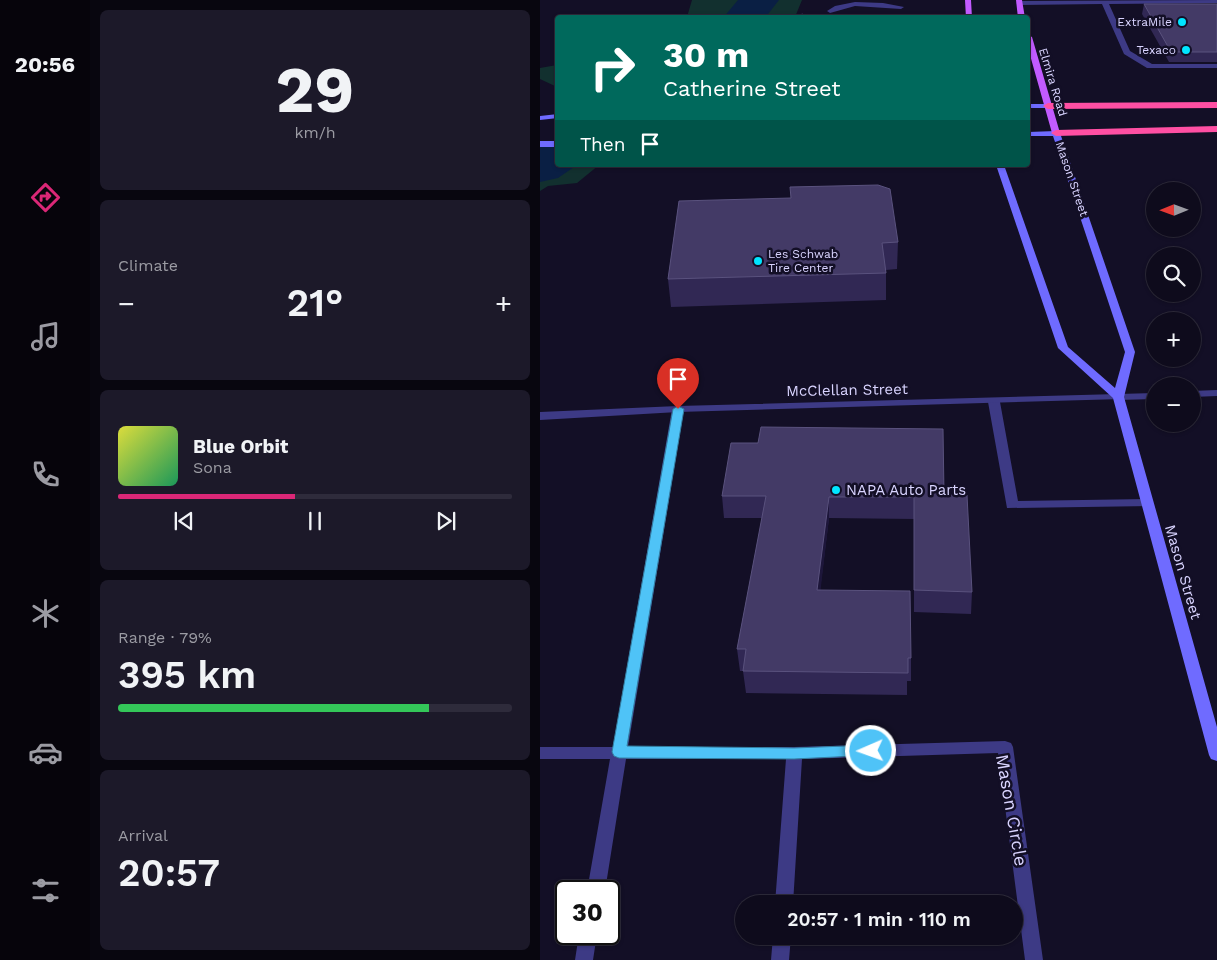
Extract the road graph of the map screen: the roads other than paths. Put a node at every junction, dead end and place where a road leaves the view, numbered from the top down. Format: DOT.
graph roads {
  1 [pos="968,0"];
  2 [pos="1217,1"];
  3 [pos="1019,2"];
  4 [pos="1105,3"];
  5 [pos="900,6"];
  6 [pos="830,11"];
  7 [pos="969,15"];
  8 [pos="1021,15"];
  9 [pos="1030,45"];
  10 [pos="1217,66"];
  11 [pos="1217,105"];
  12 [pos="1030,106"];
  13 [pos="1048,106"];
  14 [pos="555,116"];
  15 [pos="540,118"];
  16 [pos="1217,129"];
  17 [pos="1056,133"];
  18 [pos="1030,134"];
  19 [pos="540,144"];
  20 [pos="555,144"];
  21 [pos="1001,167"];
  22 [pos="1217,393"];
  23 [pos="1201,394"];
  24 [pos="1146,396"];
  25 [pos="1118,397"];
  26 [pos="994,402"];
  27 [pos="678,409"];
  28 [pos="540,416"];
  29 [pos="1147,502"];
  30 [pos="619,752"];
  31 [pos="540,753"];
  32 [pos="794,753"];
  33 [pos="1217,755"];
  34 [pos="598,880"];
  35 [pos="785,895"];
  36 [pos="586,945"];
  37 [pos="781,945"];
  38 [pos="584,960"];
  39 [pos="780,960"];
  40 [pos="1034,960"];
  1 -- 7 [label="main road"];
  2 -- 4 [label="street"];
  3 -- 4 [label="street"];
  3 -- 8 [label="main road"];
  4 -- 10 [label="street"];
  5 -- 6 [label="street"];
  9 -- 13 [label="main road, Elmira Road"];
  11 -- 13 [label="highway"];
  12 -- 13 [label="main road"];
  13 -- 17 [label="main road, Elmira Road"];
  14 -- 15 [label="main road"];
  16 -- 17 [label="highway"];
  17 -- 18 [label="main road"];
  17 -- 25 [label="main road, Mason Street"];
  19 -- 20 [label="main road"];
  21 -- 25 [label="main road"];
  22 -- 23 [label="street"];
  24 -- 25 [label="street, McClellan Street"];
  25 -- 26 [label="street, McClellan Street"];
  25 -- 29 [label="main road, Mason Street"];
  26 -- 27 [label="street, McClellan Street"];
  26 -- 29 [label="street"];
  27 -- 28 [label="street, McClellan Street"];
  27 -- 30 [label="street"];
  29 -- 33 [label="main road, Mason Street"];
  30 -- 31 [label="street, Mason Circle"];
  30 -- 32 [label="street, Mason Circle"];
  30 -- 34 [label="street"];
  32 -- 35 [label="street"];
  32 -- 40 [label="street, Mason Circle"];
  36 -- 38 [label="street"];
  37 -- 39 [label="street"];
}
